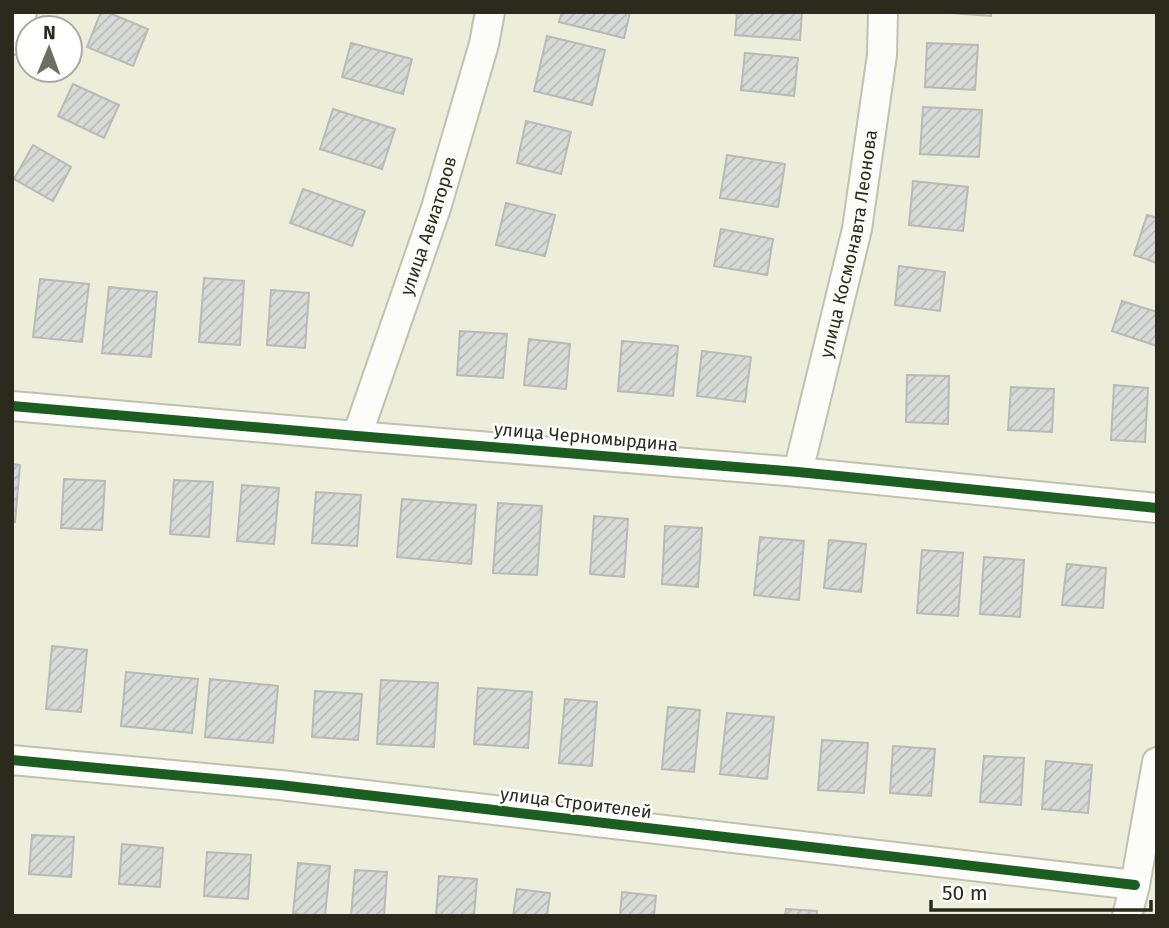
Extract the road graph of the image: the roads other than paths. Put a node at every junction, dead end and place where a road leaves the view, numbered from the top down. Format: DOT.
graph roads {
  1 [pos="22,12"];
  2 [pos="490,12"];
  3 [pos="883,12"];
  4 [pos="12,40"];
  5 [pos="12,406"];
  6 [pos="357,436"];
  7 [pos="798,472"];
  8 [pos="1157,508"];
  9 [pos="12,760"];
  10 [pos="1157,762"];
  11 [pos="1135,885"];
  12 [pos="1127,916"];
  1 -- 4 [label="street"];
  2 -- 6 [label="street, улица Авиаторов"];
  3 -- 7 [label="street, улица Космонавта Леонова"];
  5 -- 6 [label="street, улица Черномырдина"];
  6 -- 7 [label="street, улица Черномырдина"];
  7 -- 8 [label="street, улица Черномырдина"];
  9 -- 11 [label="street, улица Строителей"];
  10 -- 11 [label="street"];
  11 -- 12 [label="street"];
}
